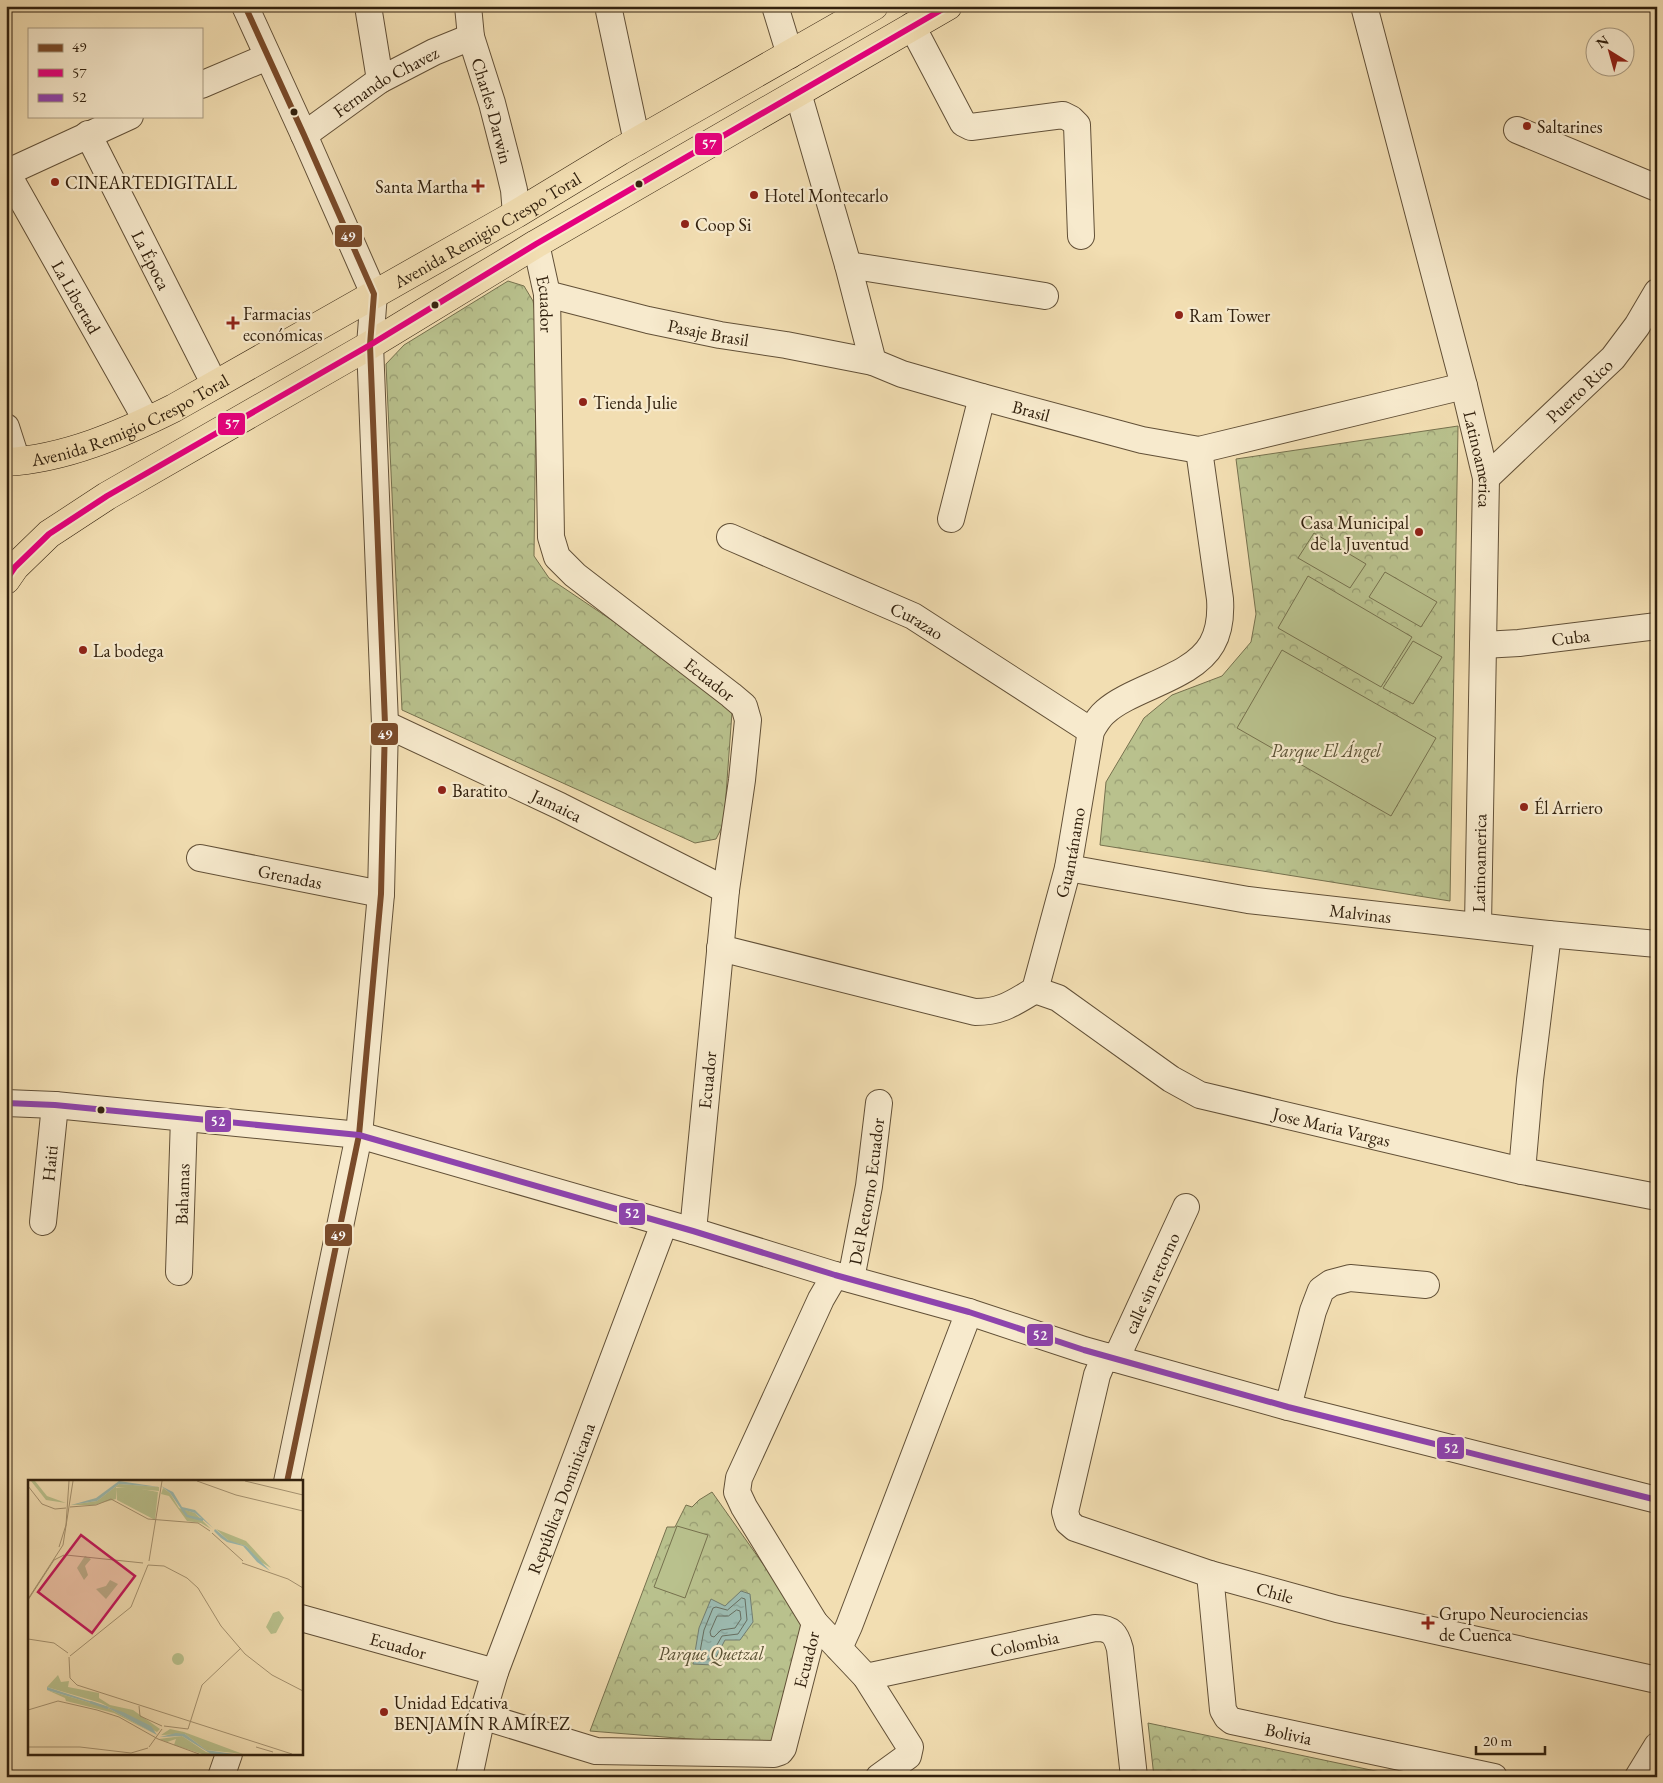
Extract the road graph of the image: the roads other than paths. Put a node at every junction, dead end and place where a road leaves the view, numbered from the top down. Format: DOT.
graph roads {
  1 [pos="245,6"];
  2 [pos="368,6"];
  3 [pos="468,6"];
  4 [pos="608,6"];
  5 [pos="775,6"];
  6 [pos="874,6"];
  7 [pos="948,6"];
  8 [pos="1364,6"];
  9 [pos="912,26"];
  10 [pos="471,37"];
  11 [pos="790,55"];
  12 [pos="267,57"];
  13 [pos="380,80"];
  14 [pos="202,85"];
  15 [pos="798,93"];
  16 [pos="125,118"];
  17 [pos="1517,130"];
  18 [pos="88,134"];
  19 [pos="304,135"];
  20 [pos="637,142"];
  21 [pos="7,173"];
  22 [pos="1657,188"];
  23 [pos="516,214"];
  24 [pos="1081,236"];
  25 [pos="536,244"];
  26 [pos="848,265"];
  27 [pos="1657,292"];
  28 [pos="374,294"];
  29 [pos="547,294"];
  30 [pos="1045,296"];
  31 [pos="370,345"];
  32 [pos="873,362"];
  33 [pos="215,385"];
  34 [pos="1464,386"];
  35 [pos="982,397"];
  36 [pos="147,421"];
  37 [pos="6,427"];
  38 [pos="1199,450"];
  39 [pos="12,461"];
  40 [pos="1486,478"];
  41 [pos="951,519"];
  42 [pos="730,537"];
  43 [pos="6,580"];
  44 [pos="1657,626"];
  45 [pos="1483,645"];
  46 [pos="386,724"];
  47 [pos="1091,730"];
  48 [pos="200,858"];
  49 [pos="1068,868"];
  50 [pos="726,890"];
  51 [pos="381,894"];
  52 [pos="1478,925"];
  53 [pos="1548,934"];
  54 [pos="1657,944"];
  55 [pos="720,948"];
  56 [pos="1035,990"];
  57 [pos="6,1103"];
  58 [pos="879,1103"];
  59 [pos="55,1105"];
  60 [pos="184,1118"];
  61 [pos="359,1135"];
  62 [pos="1522,1171"];
  63 [pos="1657,1197"];
  64 [pos="1186,1207"];
  65 [pos="42,1222"];
  66 [pos="664,1224"];
  67 [pos="693,1231"];
  68 [pos="179,1272"];
  69 [pos="843,1277"];
  70 [pos="1426,1285"];
  71 [pos="969,1312"];
  72 [pos="1111,1357"];
  73 [pos="1288,1407"];
  74 [pos="287,1480"];
  75 [pos="1657,1500"];
  76 [pos="1210,1574"];
  77 [pos="302,1618"];
  78 [pos="815,1623"];
  79 [pos="839,1648"];
  80 [pos="495,1672"];
  81 [pos="866,1677"];
  82 [pos="1657,1680"];
  83 [pos="482,1716"];
  84 [pos="1656,1749"];
  85 [pos="217,1756"];
  86 [pos="228,1756"];
  87 [pos="220,1777"];
  88 [pos="469,1777"];
  89 [pos="879,1777"];
  90 [pos="1134,1777"];
  91 [pos="1494,1777"];
  92 [pos="1638,1777"];
  1 -- 12 [label="street"];
  2 -- 13 [label="street"];
  3 -- 10 [label="street, Charles Darwin"];
  4 -- 20 [label="street"];
  5 -- 11 [label="street"];
  6 -- 11 [label="main road, Avenida Remigio Crespo Toral"];
  7 -- 9 [label="main road"];
  8 -- 34 [label="street, Latinoamerica"];
  9 -- 15 [label="main road"];
  9 -- 24 [label="street"];
  10 -- 13 [label="street, Fernando Chavez"];
  10 -- 23 [label="street, Charles Darwin"];
  11 -- 20 [label="main road, Avenida Remigio Crespo Toral"];
  12 -- 14 [label="street"];
  12 -- 19 [label="street"];
  13 -- 19 [label="street, Fernando Chavez"];
  15 -- 25 [label="main road"];
  15 -- 26 [label="street"];
  16 -- 18 [label="street"];
  17 -- 22 [label="street"];
  18 -- 21 [label="street"];
  18 -- 33 [label="street, La Época"];
  19 -- 28 [label="street"];
  20 -- 23 [label="main road, Avenida Remigio Crespo Toral"];
  21 -- 36 [label="street, La Libertad"];
  23 -- 28 [label="main road, Avenida Remigio Crespo Toral"];
  25 -- 29 [label="street, Ecuador"];
  25 -- 31 [label="main road"];
  26 -- 30 [label="street"];
  26 -- 32 [label="street"];
  27 -- 40 [label="street, Puerto Rico"];
  28 -- 31 [label="street"];
  28 -- 33 [label="main road, Avenida Remigio Crespo Toral"];
  29 -- 32 [label="street, Pasaje Brasil"];
  29 -- 50 [label="street, Ecuador"];
  31 -- 43 [label="main road"];
  31 -- 46 [label="street"];
  32 -- 35 [label="street, Brasil"];
  33 -- 36 [label="main road, Avenida Remigio Crespo Toral"];
  34 -- 38 [label="street, Brasil"];
  34 -- 40 [label="street, Latinoamerica"];
  35 -- 38 [label="street, Brasil"];
  35 -- 41 [label="street"];
  36 -- 39 [label="main road, Avenida Remigio Crespo Toral"];
  37 -- 39 [label="street"];
  38 -- 47 [label="street"];
  40 -- 45 [label="street, Latinoamerica"];
  42 -- 47 [label="street, Curazao"];
  44 -- 45 [label="street, Cuba"];
  45 -- 52 [label="street, Latinoamerica"];
  46 -- 50 [label="street, Jamaica"];
  46 -- 51 [label="street"];
  47 -- 49 [label="street, Guantánamo"];
  48 -- 51 [label="street, Grenadas"];
  49 -- 52 [label="street, Malvinas"];
  49 -- 56 [label="street, Guantánamo"];
  50 -- 55 [label="street, Ecuador"];
  51 -- 61 [label="street"];
  52 -- 53 [label="street, Malvinas"];
  53 -- 54 [label="street, Malvinas"];
  53 -- 62 [label="street"];
  55 -- 56 [label="street"];
  55 -- 67 [label="street, Ecuador"];
  56 -- 62 [label="street, Jose Maria Vargas"];
  57 -- 59 [label="street"];
  58 -- 69 [label="street, Del Retorno Ecuador"];
  59 -- 60 [label="street"];
  59 -- 65 [label="street, Haiti"];
  60 -- 61 [label="street"];
  60 -- 68 [label="street, Bahamas"];
  61 -- 66 [label="street"];
  61 -- 74 [label="street"];
  62 -- 63 [label="street, Jose Maria Vargas"];
  64 -- 72 [label="street, calle sin retorno"];
  66 -- 67 [label="street"];
  66 -- 80 [label="street, República Dominicana"];
  67 -- 69 [label="street"];
  69 -- 71 [label="street"];
  69 -- 78 [label="street, Ecuador"];
  70 -- 73 [label="street"];
  71 -- 72 [label="street"];
  71 -- 79 [label="street"];
  72 -- 73 [label="street"];
  72 -- 76 [label="street, Chile"];
  73 -- 75 [label="street"];
  76 -- 82 [label="street, Chile"];
  76 -- 91 [label="street, Bolivia"];
  77 -- 80 [label="street, Ecuador"];
  78 -- 79 [label="street"];
  78 -- 83 [label="street, Ecuador"];
  79 -- 81 [label="street"];
  80 -- 83 [label="street, República Dominicana"];
  81 -- 89 [label="street"];
  81 -- 90 [label="street, Colombia"];
  83 -- 88 [label="street, República Dominicana"];
  84 -- 92 [label="street"];
  85 -- 87 [label="street"];
  86 -- 87 [label="street"];
}
